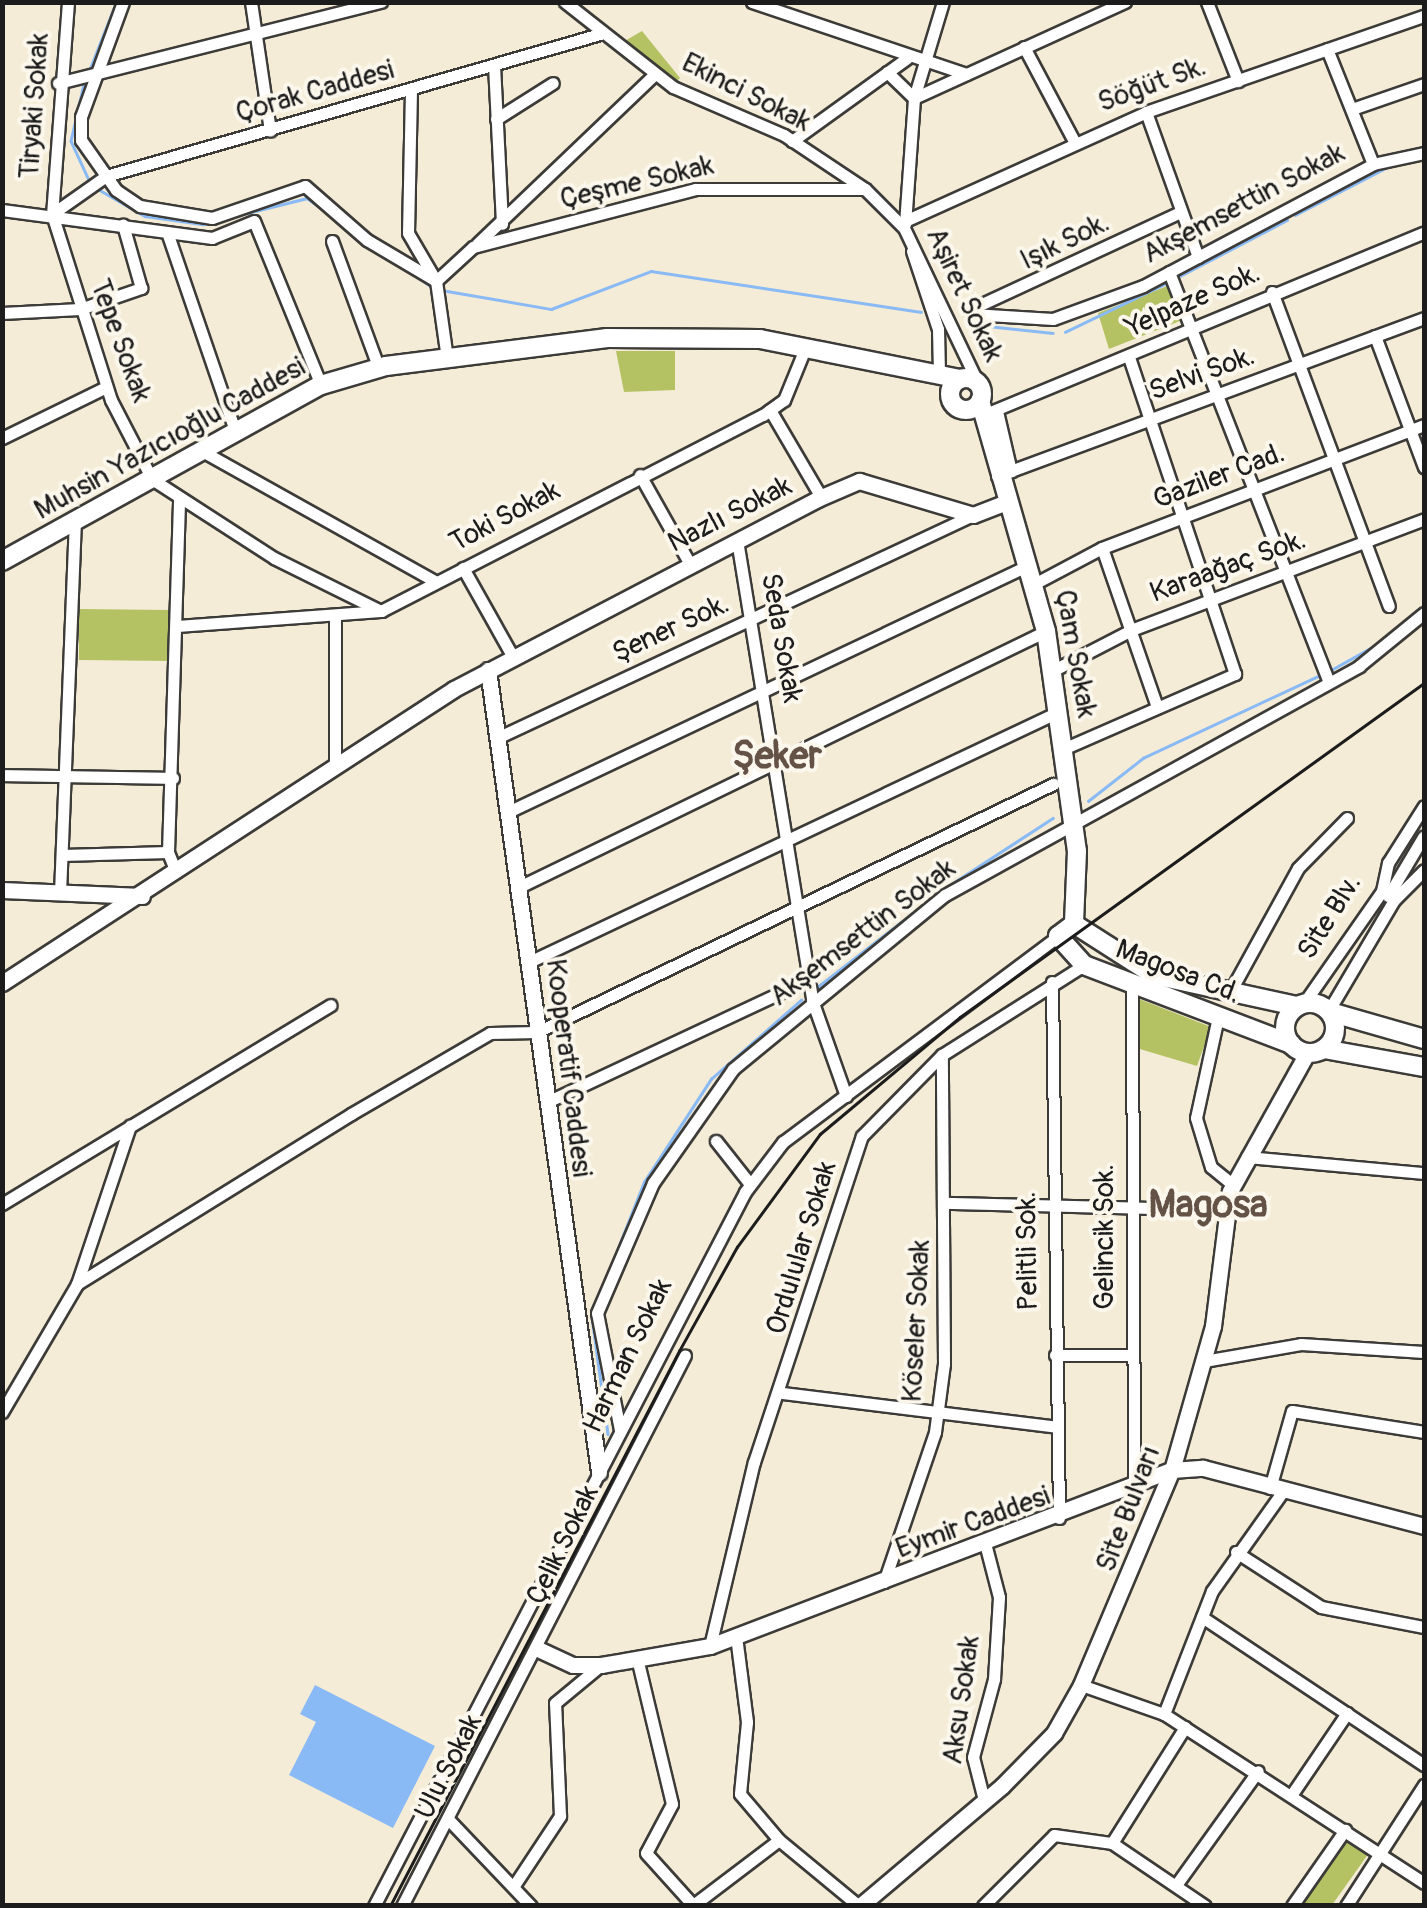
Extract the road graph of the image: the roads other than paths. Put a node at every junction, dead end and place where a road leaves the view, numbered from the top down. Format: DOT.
graph roads {
  1 [pos="68,2"];
  2 [pos="122,2"];
  3 [pos="251,2"];
  4 [pos="381,2"];
  5 [pos="565,2"];
  6 [pos="752,2"];
  7 [pos="944,2"];
  8 [pos="1125,2"];
  9 [pos="1206,2"];
  10 [pos="363,5"];
  11 [pos="1424,16"];
  12 [pos="600,34"];
  13 [pos="255,39"];
  14 [pos="1024,48"];
  15 [pos="1328,48"];
  16 [pos="907,58"];
  17 [pos="931,64"];
  18 [pos="494,65"];
  19 [pos="887,72"];
  20 [pos="655,74"];
  21 [pos="966,74"];
  22 [pos="94,75"];
  23 [pos="1238,81"];
  24 [pos="58,83"];
  25 [pos="553,83"];
  26 [pos="1424,84"];
  27 [pos="411,90"];
  28 [pos="914,98"];
  29 [pos="1352,109"];
  30 [pos="1146,112"];
  31 [pos="496,120"];
  32 [pos="270,131"];
  33 [pos="792,141"];
  34 [pos="1074,141"];
  35 [pos="1424,153"];
  36 [pos="1373,164"];
  37 [pos="106,176"];
  38 [pos="865,189"];
  39 [pos="2,210"];
  40 [pos="1180,212"];
  41 [pos="52,214"];
  42 [pos="502,224"];
  43 [pos="904,224"];
  44 [pos="123,225"];
  45 [pos="168,232"];
  46 [pos="1424,232"];
  47 [pos="332,240"];
  48 [pos="473,247"];
  49 [pos="1198,257"];
  50 [pos="1169,272"];
  51 [pos="436,281"];
  52 [pos="1272,292"];
  53 [pos="80,309"];
  54 [pos="971,312"];
  55 [pos="2,313"];
  56 [pos="1424,318"];
  57 [pos="1191,326"];
  58 [pos="1375,336"];
  59 [pos="806,346"];
  60 [pos="447,358"];
  61 [pos="1129,358"];
  62 [pos="1299,364"];
  63 [pos="378,368"];
  64 [pos="939,373"];
  65 [pos="321,385"];
  66 [pos="106,387"];
  67 [pos="1218,394"];
  68 [pos="979,398"];
  69 [pos="770,410"];
  70 [pos="1154,418"];
  71 [pos="1424,425"];
  72 [pos="1411,430"];
  73 [pos="236,433"];
  74 [pos="2,438"];
  75 [pos="202,451"];
  76 [pos="1333,460"];
  77 [pos="1424,467"];
  78 [pos="1004,474"];
  79 [pos="640,475"];
  80 [pos="152,479"];
  81 [pos="1257,489"];
  82 [pos="821,497"];
  83 [pos="180,499"];
  84 [pos="1008,502"];
  85 [pos="973,514"];
  86 [pos="1180,519"];
  87 [pos="1424,519"];
  88 [pos="75,523"];
  89 [pos="737,540"];
  90 [pos="1365,542"];
  91 [pos="1102,548"];
  92 [pos="2,561"];
  93 [pos="690,564"];
  94 [pos="1029,564"];
  95 [pos="462,568"];
  96 [pos="1284,574"];
  97 [pos="436,582"];
  98 [pos="1034,584"];
  99 [pos="1208,602"];
  100 [pos="1389,606"];
  101 [pos="380,611"];
  102 [pos="1424,613"];
  103 [pos="753,618"];
  104 [pos="335,620"];
  105 [pos="176,626"];
  106 [pos="1130,630"];
  107 [pos="1046,631"];
  108 [pos="513,656"];
  109 [pos="488,670"];
  110 [pos="1052,671"];
  111 [pos="1329,682"];
  112 [pos="766,690"];
  113 [pos="1157,707"];
  114 [pos="1058,712"];
  115 [pos="500,737"];
  116 [pos="1063,748"];
  117 [pos="336,765"];
  118 [pos="776,765"];
  119 [pos="2,775"];
  120 [pos="65,776"];
  121 [pos="173,778"];
  122 [pos="1053,784"];
  123 [pos="1424,806"];
  124 [pos="510,812"];
  125 [pos="1347,818"];
  126 [pos="1074,826"];
  127 [pos="1424,837"];
  128 [pos="788,839"];
  129 [pos="168,852"];
  130 [pos="62,855"];
  131 [pos="1424,870"];
  132 [pos="176,872"];
  133 [pos="519,887"];
  134 [pos="2,890"];
  135 [pos="60,892"];
  136 [pos="142,896"];
  137 [pos="1388,896"];
  138 [pos="798,908"];
  139 [pos="1074,924"];
  140 [pos="1058,936"];
  141 [pos="529,962"];
  142 [pos="1084,965"];
  143 [pos="808,980"];
  144 [pos="1052,982"];
  145 [pos="2,983"];
  146 [pos="1132,985"];
  147 [pos="1231,990"];
  148 [pos="812,1000"];
  149 [pos="1300,1004"];
  150 [pos="330,1005"];
  151 [pos="1330,1011"];
  152 [pos="1218,1017"];
  153 [pos="537,1032"];
  154 [pos="1424,1038"];
  155 [pos="1307,1048"];
  156 [pos="942,1054"];
  157 [pos="1424,1067"];
  158 [pos="846,1096"];
  159 [pos="546,1102"];
  160 [pos="130,1126"];
  161 [pos="716,1141"];
  162 [pos="1248,1157"];
  163 [pos="1424,1173"];
  164 [pos="750,1184"];
  165 [pos="1233,1185"];
  166 [pos="948,1203"];
  167 [pos="2,1204"];
  168 [pos="1051,1205"];
  169 [pos="1130,1207"];
  170 [pos="1228,1210"];
  171 [pos="78,1284"];
  172 [pos="1424,1352"];
  173 [pos="1055,1354"];
  174 [pos="1130,1355"];
  175 [pos="685,1356"];
  176 [pos="1204,1361"];
  177 [pos="782,1393"];
  178 [pos="2,1412"];
  179 [pos="936,1418"];
  180 [pos="1057,1427"];
  181 [pos="620,1430"];
  182 [pos="1424,1432"];
  183 [pos="1172,1470"];
  184 [pos="599,1472"];
  185 [pos="1134,1488"];
  186 [pos="1276,1489"];
  187 [pos="1059,1518"];
  188 [pos="1424,1526"];
  189 [pos="986,1548"];
  190 [pos="1236,1552"];
  191 [pos="884,1582"];
  192 [pos="1202,1617"];
  193 [pos="1424,1628"];
  194 [pos="736,1636"];
  195 [pos="710,1646"];
  196 [pos="538,1649"];
  197 [pos="636,1658"];
  198 [pos="601,1665"];
  199 [pos="1081,1685"];
  200 [pos="1347,1713"];
  201 [pos="1164,1714"];
  202 [pos="1186,1727"];
  203 [pos="1424,1766"];
  204 [pos="1258,1771"];
  205 [pos="1424,1785"];
  206 [pos="1292,1794"];
  207 [pos="984,1800"];
  208 [pos="450,1820"];
  209 [pos="1345,1830"];
  210 [pos="779,1840"];
  211 [pos="1112,1843"];
  212 [pos="1378,1850"];
  213 [pos="1424,1883"];
  214 [pos="515,1884"];
  215 [pos="1176,1885"];
  216 [pos="866,1904"];
  217 [pos="692,1905"];
  218 [pos="374,1906"];
  219 [pos="402,1906"];
  220 [pos="531,1906"];
  221 [pos="983,1906"];
  222 [pos="1204,1906"];
  223 [pos="1292,1906"];
  224 [pos="1346,1906"];
  1 -- 24 [label="street, Tiryaki Sokak"];
  2 -- 22 [label="street"];
  3 -- 13 [label="street"];
  4 -- 10 [label="street"];
  5 -- 12 [label="street, Ekinci Sokak"];
  6 -- 16 [label="street"];
  7 -- 17 [label="street, Aşiret Sokak"];
  8 -- 14 [label="street"];
  9 -- 23 [label="street"];
  10 -- 13 [label="street"];
  11 -- 15 [label="street, Söğüt Sk."];
  12 -- 18 [label="street, Çorak Caddesi"];
  12 -- 20 [label="street, Ekinci Sokak"];
  13 -- 22 [label="street"];
  13 -- 32 [label="street"];
  14 -- 21 [label="street"];
  14 -- 34 [label="street"];
  15 -- 23 [label="street, Söğüt Sk."];
  15 -- 29 [label="street"];
  16 -- 17 [label="street"];
  16 -- 19 [label="street"];
  17 -- 21 [label="street"];
  17 -- 28 [label="street, Aşiret Sokak"];
  18 -- 27 [label="street, Çorak Caddesi"];
  18 -- 31 [label="street"];
  19 -- 28 [label="street"];
  19 -- 33 [label="street"];
  20 -- 33 [label="street, Ekinci Sokak"];
  20 -- 42 [label="street"];
  21 -- 28 [label="street"];
  22 -- 24 [label="street"];
  22 -- 37 [label="street"];
  23 -- 30 [label="street, Söğüt Sk."];
  24 -- 41 [label="street, Tiryaki Sokak"];
  25 -- 31 [label="street"];
  26 -- 29 [label="street"];
  27 -- 32 [label="street, Çorak Caddesi"];
  27 -- 51 [label="street"];
  28 -- 43 [label="street, Aşiret Sokak"];
  29 -- 36 [label="street"];
  30 -- 34 [label="street, Söğüt Sk."];
  30 -- 40 [label="street"];
  31 -- 42 [label="street"];
  32 -- 37 [label="street, Çorak Caddesi"];
  33 -- 38 [label="street, Ekinci Sokak"];
  34 -- 43 [label="street, Söğüt Sk."];
  35 -- 36 [label="street, Akşemsettin Sokak"];
  36 -- 49 [label="street, Akşemsettin Sokak"];
  37 -- 41 [label="street, Çorak Caddesi"];
  37 -- 51 [label="street"];
  38 -- 43 [label="street, Ekinci Sokak"];
  38 -- 48 [label="street, Çeşme Sokak"];
  39 -- 41 [label="street"];
  40 -- 49 [label="street"];
  40 -- 54 [label="street, Işık Sok."];
  41 -- 44 [label="street"];
  41 -- 53 [label="street, Tepe Sokak"];
  42 -- 48 [label="street"];
  43 -- 64 [label="street, Aşiret Sokak"];
  43 -- 68 [label="street, Aşiret Sokak"];
  44 -- 45 [label="street"];
  44 -- 53 [label="street"];
  45 -- 65 [label="street"];
  45 -- 73 [label="street"];
  46 -- 52 [label="street, Yelpaze Sok."];
  47 -- 63 [label="street"];
  48 -- 51 [label="street, Çeşme Sokak"];
  49 -- 50 [label="street, Akşemsettin Sokak"];
  50 -- 54 [label="street, Akşemsettin Sokak"];
  50 -- 57 [label="street"];
  51 -- 60 [label="street"];
  52 -- 57 [label="street, Yelpaze Sok."];
  52 -- 62 [label="street"];
  53 -- 55 [label="street"];
  53 -- 66 [label="street, Tepe Sokak"];
  56 -- 58 [label="street, Selvi Sok."];
  57 -- 61 [label="street, Yelpaze Sok."];
  57 -- 67 [label="street"];
  58 -- 62 [label="street, Selvi Sok."];
  58 -- 72 [label="street"];
  59 -- 60 [label="main road, Muhsin Yazıcıoğlu Caddesi"];
  59 -- 64 [label="main road, Muhsin Yazıcıoğlu Caddesi"];
  59 -- 69 [label="street"];
  60 -- 63 [label="main road, Muhsin Yazıcıoğlu Caddesi"];
  61 -- 68 [label="street, Yelpaze Sok."];
  61 -- 70 [label="street"];
  62 -- 67 [label="street, Selvi Sok."];
  62 -- 76 [label="street"];
  63 -- 65 [label="main road, Muhsin Yazıcıoğlu Caddesi"];
  64 -- 68 [label="main road, Muhsin Yazıcıoğlu Caddesi"];
  65 -- 73 [label="main road, Muhsin Yazıcıoğlu Caddesi"];
  66 -- 74 [label="street"];
  66 -- 80 [label="street, Tepe Sokak"];
  67 -- 70 [label="street, Selvi Sok."];
  67 -- 81 [label="street"];
  68 -- 78 [label="main road, Çam Sokak"];
  69 -- 79 [label="street, Toki Sokak"];
  69 -- 82 [label="street"];
  70 -- 78 [label="street, Selvi Sok."];
  70 -- 86 [label="street"];
  71 -- 72 [label="street, Gaziler Cad."];
  72 -- 76 [label="street, Gaziler Cad."];
  72 -- 77 [label="street"];
  73 -- 75 [label="main road, Muhsin Yazıcıoğlu Caddesi"];
  75 -- 80 [label="main road, Muhsin Yazıcıoğlu Caddesi"];
  75 -- 97 [label="street"];
  76 -- 81 [label="street, Gaziler Cad."];
  76 -- 90 [label="street"];
  78 -- 84 [label="main road, Çam Sokak"];
  79 -- 93 [label="street"];
  79 -- 95 [label="street, Toki Sokak"];
  80 -- 83 [label="street"];
  80 -- 88 [label="main road, Muhsin Yazıcıoğlu Caddesi"];
  81 -- 86 [label="street, Gaziler Cad."];
  81 -- 96 [label="street"];
  82 -- 85 [label="street, Nazlı Sokak"];
  82 -- 89 [label="street, Nazlı Sokak"];
  83 -- 101 [label="street"];
  83 -- 105 [label="street"];
  84 -- 85 [label="street"];
  84 -- 94 [label="main road, Çam Sokak"];
  85 -- 103 [label="street, Şener Sok."];
  86 -- 91 [label="street, Gaziler Cad."];
  86 -- 99 [label="street"];
  87 -- 90 [label="street, Karaağaç Sok."];
  88 -- 92 [label="main road, Muhsin Yazıcıoğlu Caddesi"];
  88 -- 120 [label="street"];
  89 -- 93 [label="street, Nazlı Sokak"];
  89 -- 103 [label="street, Seda Sokak"];
  90 -- 96 [label="street, Karaağaç Sok."];
  90 -- 100 [label="street"];
  91 -- 98 [label="street, Gaziler Cad."];
  91 -- 106 [label="street"];
  93 -- 108 [label="street, Nazlı Sokak"];
  94 -- 98 [label="main road, Çam Sokak"];
  94 -- 112 [label="street"];
  95 -- 97 [label="street, Toki Sokak"];
  95 -- 108 [label="street"];
  96 -- 99 [label="street, Karaağaç Sok."];
  96 -- 111 [label="street"];
  97 -- 101 [label="street, Toki Sokak"];
  98 -- 107 [label="main road, Çam Sokak"];
  99 -- 106 [label="street, Karaağaç Sok."];
  99 -- 113 [label="street"];
  101 -- 104 [label="street, Toki Sokak"];
  102 -- 111 [label="street, Akşemsettin Sokak"];
  103 -- 112 [label="street, Seda Sokak"];
  103 -- 115 [label="street, Şener Sok."];
  104 -- 105 [label="street, Toki Sokak"];
  104 -- 117 [label="street"];
  105 -- 121 [label="street"];
  106 -- 110 [label="street, Karaağaç Sok."];
  106 -- 113 [label="street"];
  107 -- 110 [label="main road, Çam Sokak"];
  107 -- 118 [label="street"];
  108 -- 109 [label="street, Nazlı Sokak"];
  109 -- 115 [label="street, Kooperatif Caddesi"];
  109 -- 117 [label="street, Nazlı Sokak"];
  110 -- 114 [label="main road, Çam Sokak"];
  111 -- 126 [label="street, Akşemsettin Sokak"];
  112 -- 118 [label="street, Seda Sokak"];
  112 -- 124 [label="street"];
  113 -- 116 [label="street"];
  114 -- 116 [label="main road, Çam Sokak"];
  114 -- 128 [label="street"];
  115 -- 124 [label="street, Kooperatif Caddesi"];
  116 -- 126 [label="main road, Çam Sokak"];
  117 -- 132 [label="street, Nazlı Sokak"];
  118 -- 128 [label="street, Seda Sokak"];
  118 -- 133 [label="street"];
  119 -- 120 [label="street"];
  120 -- 121 [label="street"];
  120 -- 130 [label="street"];
  121 -- 129 [label="street"];
  122 -- 138 [label="street"];
  123 -- 137 [label="street, Site Blv."];
  124 -- 133 [label="street, Kooperatif Caddesi"];
  125 -- 147 [label="street"];
  126 -- 139 [label="main road, Çam Sokak"];
  126 -- 148 [label="street, Akşemsettin Sokak"];
  127 -- 137 [label="street"];
  128 -- 138 [label="street, Seda Sokak"];
  128 -- 141 [label="street"];
  129 -- 130 [label="street"];
  129 -- 132 [label="street"];
  130 -- 135 [label="street"];
  131 -- 137 [label="street"];
  132 -- 136 [label="street, Nazlı Sokak"];
  133 -- 141 [label="street, Kooperatif Caddesi"];
  134 -- 135 [label="street"];
  135 -- 136 [label="street"];
  136 -- 145 [label="street, Nazlı Sokak"];
  137 -- 149 [label="street, Site Blv."];
  137 -- 151 [label="street, Site Blv."];
  138 -- 143 [label="street, Seda Sokak"];
  138 -- 153 [label="street"];
  139 -- 140 [label="main road"];
  139 -- 147 [label="main road, Magosa Cd."];
  140 -- 142 [label="main road, Magosa Cd."];
  140 -- 158 [label="street, Harman Sokak"];
  141 -- 153 [label="street, Kooperatif Caddesi"];
  142 -- 144 [label="street, Ordulular Sokak"];
  142 -- 146 [label="main road, Magosa Cd."];
  143 -- 148 [label="street, Seda Sokak"];
  143 -- 159 [label="street"];
  144 -- 156 [label="street, Ordulular Sokak"];
  144 -- 168 [label="street, Pelitli Sok."];
  146 -- 152 [label="main road, Magosa Cd."];
  146 -- 169 [label="street, Gelincik Sok."];
  147 -- 149 [label="main road, Magosa Cd."];
  148 -- 158 [label="street, Seda Sokak"];
  148 -- 181 [label="street, Akşemsettin Sokak"];
  149 -- 151 [label="main road, Magosa Cd."];
  149 -- 155 [label="main road"];
  150 -- 160 [label="street"];
  151 -- 154 [label="main road"];
  151 -- 155 [label="main road"];
  152 -- 155 [label="main road, Magosa Cd."];
  152 -- 165 [label="street"];
  153 -- 159 [label="street, Kooperatif Caddesi"];
  153 -- 171 [label="street"];
  155 -- 157 [label="main road, Magosa Cd."];
  155 -- 162 [label="street, Site Bulvarı"];
  156 -- 166 [label="street, Köseler Sokak"];
  156 -- 177 [label="street, Ordulular Sokak"];
  158 -- 164 [label="street, Harman Sokak"];
  159 -- 184 [label="street, Kooperatif Caddesi"];
  160 -- 167 [label="street"];
  160 -- 171 [label="street"];
  161 -- 164 [label="street"];
  162 -- 163 [label="street"];
  162 -- 165 [label="street, Site Bulvarı"];
  164 -- 181 [label="street, Harman Sokak"];
  165 -- 170 [label="street, Site Bulvarı"];
  166 -- 168 [label="street"];
  166 -- 179 [label="street, Köseler Sokak"];
  168 -- 169 [label="street"];
  168 -- 173 [label="street, Pelitli Sok."];
  169 -- 170 [label="street"];
  169 -- 174 [label="street, Gelincik Sok."];
  170 -- 176 [label="street, Site Bulvarı"];
  171 -- 178 [label="street"];
  172 -- 176 [label="street"];
  173 -- 174 [label="street"];
  173 -- 180 [label="street, Pelitli Sok."];
  174 -- 185 [label="street, Gelincik Sok."];
  175 -- 196 [label="street, Çelik Sokak"];
  176 -- 183 [label="street, Site Bulvarı"];
  177 -- 179 [label="street"];
  177 -- 195 [label="street, Ordulular Sokak"];
  179 -- 180 [label="street"];
  179 -- 191 [label="street, Köseler Sokak"];
  180 -- 187 [label="street, Pelitli Sok."];
  181 -- 184 [label="street, Harman Sokak"];
  182 -- 186 [label="street"];
  183 -- 185 [label="street, Eymir Caddesi"];
  183 -- 186 [label="street, Eymir Caddesi"];
  183 -- 199 [label="street, Site Bulvarı"];
  184 -- 218 [label="street, Harman Sokak"];
  185 -- 187 [label="street, Eymir Caddesi"];
  186 -- 188 [label="street, Eymir Caddesi"];
  186 -- 190 [label="street"];
  187 -- 189 [label="street, Eymir Caddesi"];
  189 -- 191 [label="street, Eymir Caddesi"];
  189 -- 207 [label="street, Aksu Sokak"];
  190 -- 192 [label="street"];
  190 -- 193 [label="street"];
  191 -- 194 [label="street, Eymir Caddesi"];
  192 -- 200 [label="street"];
  192 -- 201 [label="street"];
  194 -- 195 [label="street, Eymir Caddesi"];
  194 -- 210 [label="street"];
  195 -- 197 [label="street, Eymir Caddesi"];
  196 -- 198 [label="street, Eymir Caddesi"];
  196 -- 208 [label="street, Ulu Sokak"];
  197 -- 198 [label="street, Eymir Caddesi"];
  197 -- 217 [label="street"];
  198 -- 214 [label="street"];
  199 -- 201 [label="street"];
  199 -- 207 [label="street, Site Bulvarı"];
  200 -- 203 [label="street"];
  200 -- 206 [label="street"];
  201 -- 202 [label="street"];
  202 -- 204 [label="street"];
  202 -- 211 [label="street"];
  204 -- 206 [label="street"];
  204 -- 215 [label="street"];
  205 -- 212 [label="street"];
  206 -- 209 [label="street"];
  207 -- 216 [label="street, Site Bulvarı"];
  208 -- 214 [label="street"];
  208 -- 219 [label="street, Ulu Sokak"];
  209 -- 212 [label="street"];
  209 -- 223 [label="street"];
  210 -- 216 [label="street"];
  210 -- 217 [label="street"];
  211 -- 215 [label="street"];
  211 -- 221 [label="street"];
  212 -- 213 [label="street"];
  212 -- 224 [label="street"];
  214 -- 220 [label="street"];
  215 -- 222 [label="street"];
}
